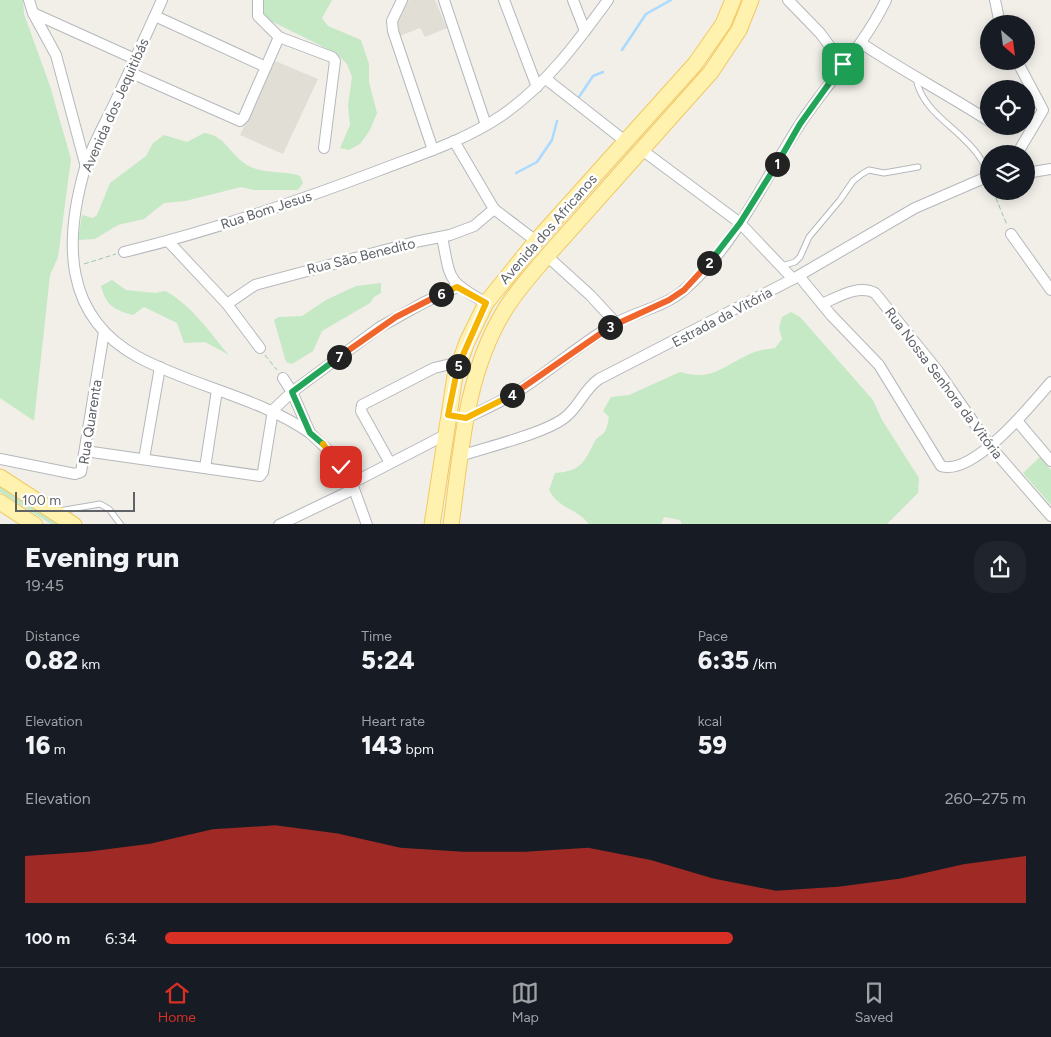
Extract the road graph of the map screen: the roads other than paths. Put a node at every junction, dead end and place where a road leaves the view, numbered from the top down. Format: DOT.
graph roads {
  1 [pos="29,0"];
  2 [pos="258,0"];
  3 [pos="402,0"];
  4 [pos="444,0"];
  5 [pos="504,0"];
  6 [pos="572,0"];
  7 [pos="608,0"];
  8 [pos="733,0"];
  9 [pos="751,0"];
  10 [pos="788,0"];
  11 [pos="886,0"];
  12 [pos="995,0"];
  13 [pos="158,1"];
  14 [pos="33,13"];
  15 [pos="998,15"];
  16 [pos="154,16"];
  17 [pos="586,31"];
  18 [pos="279,38"];
  19 [pos="862,43"];
  20 [pos="135,59"];
  21 [pos="843,64"];
  22 [pos="266,67"];
  23 [pos="1022,70"];
  24 [pos="129,72"];
  25 [pos="916,77"];
  26 [pos="546,79"];
  27 [pos="537,87"];
  28 [pos="1051,102"];
  29 [pos="1043,110"];
  30 [pos="980,115"];
  31 [pos="486,126"];
  32 [pos="454,141"];
  33 [pos="625,141"];
  34 [pos="1022,145"];
  35 [pos="324,148"];
  36 [pos="433,150"];
  37 [pos="642,150"];
  38 [pos="980,157"];
  39 [pos="86,167"];
  40 [pos="918,167"];
  41 [pos="1051,169"];
  42 [pos="1035,172"];
  43 [pos="980,180"];
  44 [pos="494,209"];
  45 [pos="740,223"];
  46 [pos="1011,234"];
  47 [pos="442,237"];
  48 [pos="168,241"];
  49 [pos="536,241"];
  50 [pos="124,252"];
  51 [pos="547,256"];
  52 [pos="781,266"];
  53 [pos="796,277"];
  54 [pos="457,287"];
  55 [pos="1051,290"];
  56 [pos="486,303"];
  57 [pos="227,304"];
  58 [pos="822,304"];
  59 [pos="616,323"];
  60 [pos="104,332"];
  61 [pos="260,348"];
  62 [pos="459,362"];
  63 [pos="160,367"];
  64 [pos="283,378"];
  65 [pos="1051,382"];
  66 [pos="217,390"];
  67 [pos="292,392"];
  68 [pos="273,410"];
  69 [pos="448,415"];
  70 [pos="466,418"];
  71 [pos="1018,422"];
  72 [pos="310,433"];
  73 [pos="444,436"];
  74 [pos="990,446"];
  75 [pos="85,451"];
  76 [pos="460,456"];
  77 [pos="0,459"];
  78 [pos="144,459"];
  79 [pos="13,460"];
  80 [pos="1051,460"];
  81 [pos="390,463"];
  82 [pos="0,464"];
  83 [pos="205,468"];
  84 [pos="0,477"];
  85 [pos="360,479"];
  86 [pos="354,489"];
  87 [pos="0,502"];
  88 [pos="54,512"];
  89 [pos="1051,516"];
  90 [pos="118,523"];
  91 [pos="35,524"];
  92 [pos="74,524"];
  93 [pos="279,524"];
  94 [pos="364,524"];
  95 [pos="432,524"];
  96 [pos="451,524"];
  1 -- 14 [label="street"];
  2 -- 18 [label="street"];
  3 -- 36 [label="street"];
  4 -- 31 [label="street"];
  5 -- 27 [label="street"];
  6 -- 17 [label="street"];
  7 -- 17 [label="street, Rua Bom Jesus"];
  8 -- 33 [label="main road, Avenida dos Africanos"];
  9 -- 37 [label="main road, Avenida dos Africanos"];
  10 -- 21 [label="street"];
  11 -- 19 [label="street"];
  12 -- 15 [label="street"];
  13 -- 16 [label="street, Avenida dos Jequitibás"];
  14 -- 20 [label="street"];
  14 -- 39 [label="street"];
  16 -- 20 [label="street, Avenida dos Jequitibás"];
  16 -- 22 [label="street"];
  17 -- 26 [label="street, Rua Bom Jesus"];
  18 -- 22 [label="street"];
  18 -- 35 [label="street"];
  19 -- 21 [label="street"];
  19 -- 25 [label="street"];
  20 -- 24 [label="street, Avenida dos Jequitibás"];
  21 -- 45 [label="street"];
  22 -- 24 [label="street"];
  23 -- 29 [label="street"];
  24 -- 39 [label="street, Avenida dos Jequitibás"];
  25 -- 30 [label="street"];
  25 -- 38 [label="lane"];
  26 -- 27 [label="street, Rua Bom Jesus"];
  26 -- 33 [label="street"];
  27 -- 31 [label="street, Rua Bom Jesus"];
  28 -- 29 [label="street"];
  29 -- 34 [label="street"];
  31 -- 32 [label="street, Rua Bom Jesus"];
  32 -- 36 [label="street, Rua Bom Jesus"];
  32 -- 44 [label="street"];
  33 -- 49 [label="main road, Avenida dos Africanos"];
  36 -- 48 [label="street, Rua Bom Jesus"];
  37 -- 45 [label="street"];
  37 -- 51 [label="main road, Avenida dos Africanos"];
  39 -- 60 [label="street, Avenida dos Jequitibás"];
  40 -- 52 [label="lane"];
  41 -- 42 [label="street"];
  43 -- 53 [label="street, Estrada da Vitória"];
  44 -- 47 [label="street, Rua São Benedito"];
  44 -- 49 [label="street"];
  45 -- 52 [label="street"];
  45 -- 59 [label="street"];
  46 -- 55 [label="street"];
  47 -- 54 [label="street"];
  47 -- 57 [label="street, Rua São Benedito"];
  48 -- 50 [label="street, Rua Bom Jesus"];
  48 -- 57 [label="street"];
  49 -- 56 [label="main road, Avenida dos Africanos"];
  51 -- 59 [label="street"];
  51 -- 70 [label="main road, Avenida dos Africanos"];
  52 -- 53 [label="street"];
  53 -- 58 [label="street"];
  53 -- 76 [label="street, Estrada da Vitória"];
  54 -- 56 [label="street"];
  54 -- 67 [label="street"];
  56 -- 62 [label="main road, Avenida dos Africanos"];
  57 -- 61 [label="street"];
  58 -- 74 [label="street, Rua Nossa Senhora da Vitória"];
  58 -- 74 [label="street"];
  59 -- 70 [label="street"];
  60 -- 63 [label="street, Avenida dos Jequitibás"];
  60 -- 75 [label="street, Rua Quarenta"];
  62 -- 69 [label="main road, Avenida dos Africanos"];
  62 -- 81 [label="street"];
  63 -- 66 [label="street, Avenida dos Jequitibás"];
  63 -- 78 [label="street"];
  64 -- 67 [label="street"];
  65 -- 71 [label="street"];
  66 -- 68 [label="street, Avenida dos Jequitibás"];
  66 -- 83 [label="street"];
  67 -- 68 [label="street"];
  67 -- 72 [label="street"];
  68 -- 72 [label="street, Avenida dos Jequitibás"];
  68 -- 83 [label="street"];
  69 -- 70 [label="main road"];
  69 -- 73 [label="main road, Avenida dos Africanos"];
  70 -- 76 [label="main road, Avenida dos Africanos"];
  71 -- 74 [label="street"];
  71 -- 80 [label="street"];
  72 -- 86 [label="street"];
  73 -- 81 [label="street"];
  73 -- 95 [label="main road, Avenida dos Africanos"];
  74 -- 89 [label="street, Rua Nossa Senhora da Vitória"];
  75 -- 78 [label="street"];
  75 -- 79 [label="street, Rua Quarenta"];
  76 -- 96 [label="main road, Avenida dos Africanos"];
  77 -- 79 [label="street, Rua Quarenta"];
  78 -- 83 [label="street"];
  79 -- 82 [label="street, Rua Quarenta"];
  81 -- 85 [label="street"];
  84 -- 88 [label="main road"];
  86 -- 93 [label="street"];
  86 -- 94 [label="street"];
  87 -- 91 [label="main road"];
  88 -- 90 [label="lane"];
  88 -- 92 [label="main road"];
}
